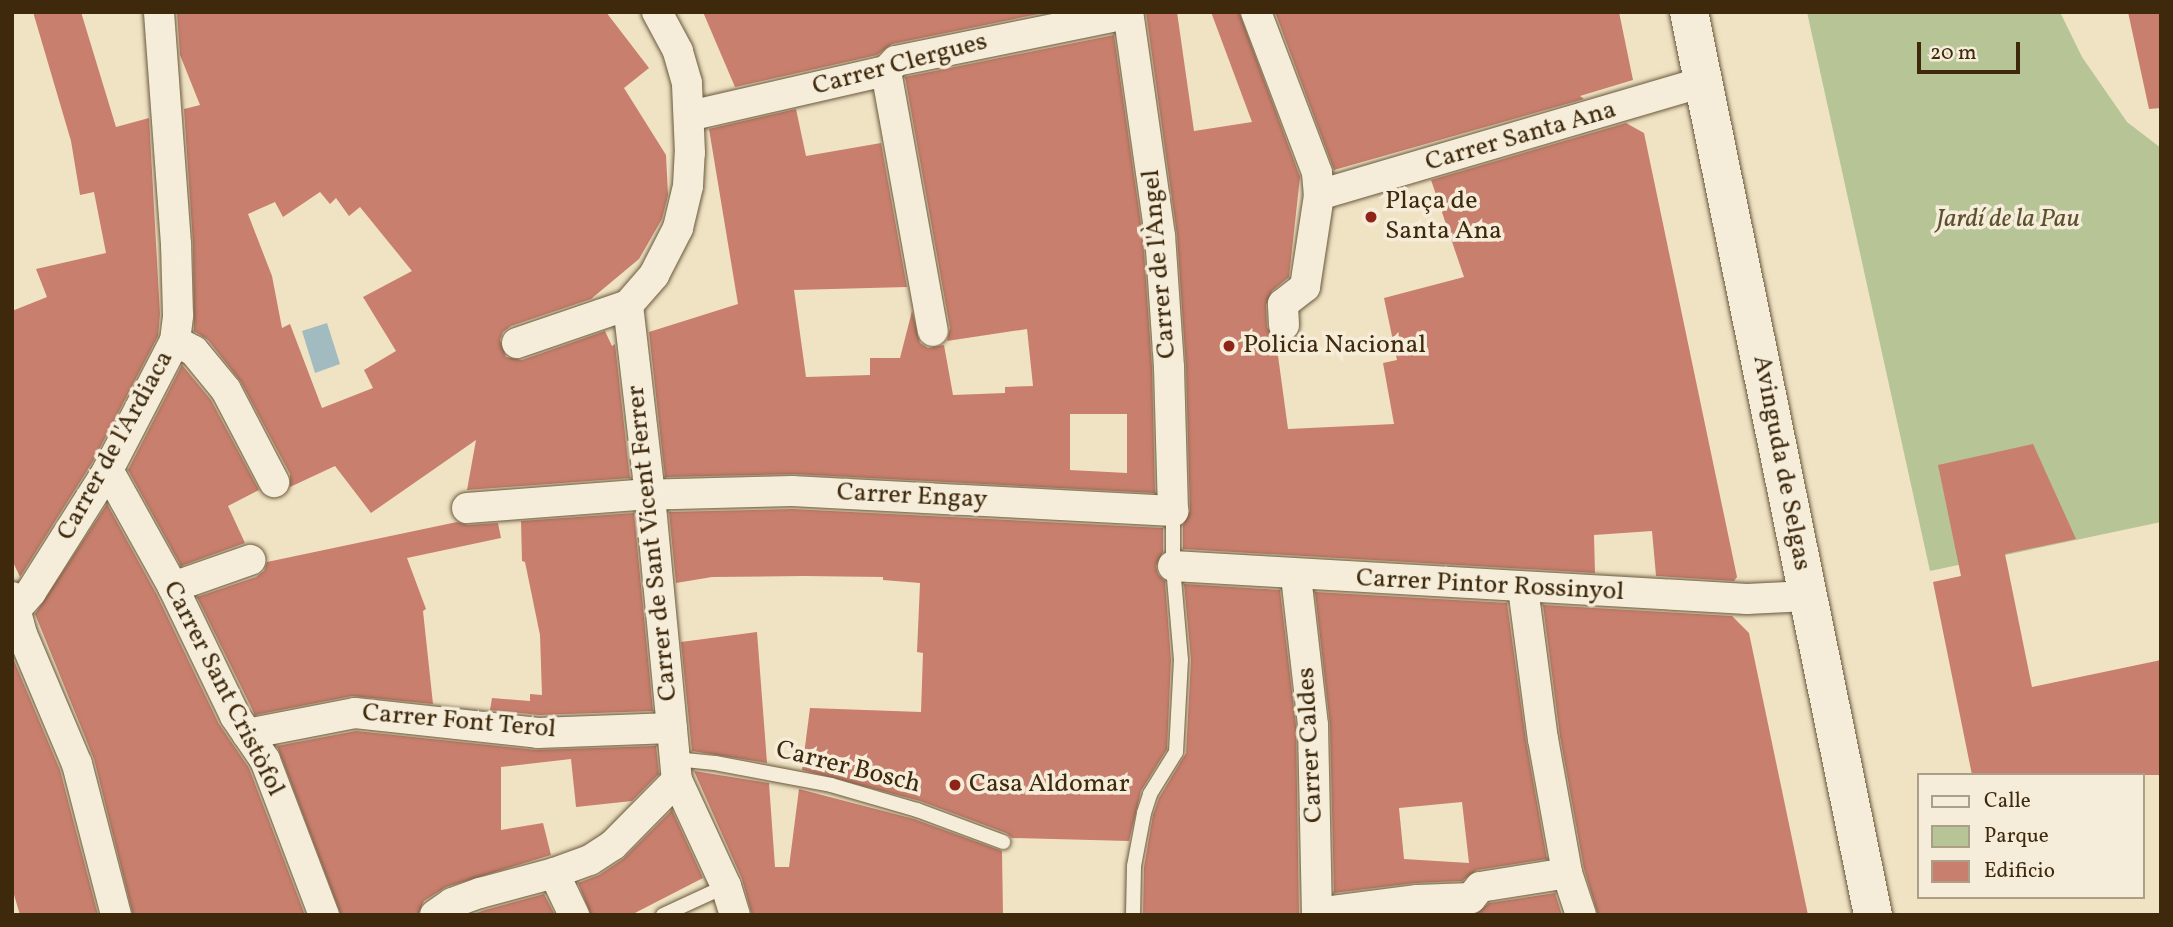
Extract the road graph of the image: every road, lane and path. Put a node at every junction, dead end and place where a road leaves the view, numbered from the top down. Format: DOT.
graph roads {
  1 [pos="159,12"];
  2 [pos="657,12"];
  3 [pos="1256,12"];
  4 [pos="1689,12"];
  5 [pos="1125,15"];
  6 [pos="886,71"];
  7 [pos="1704,82"];
  8 [pos="689,116"];
  9 [pos="1318,184"];
  10 [pos="628,305"];
  11 [pos="1284,325"];
  12 [pos="933,331"];
  13 [pos="175,341"];
  14 [pos="517,343"];
  15 [pos="108,470"];
  16 [pos="274,482"];
  17 [pos="650,496"];
  18 [pos="467,508"];
  19 [pos="1173,510"];
  20 [pos="250,560"];
  21 [pos="1173,566"];
  22 [pos="1296,576"];
  23 [pos="173,587"];
  24 [pos="1523,588"];
  25 [pos="1808,596"];
  26 [pos="14,607"];
  27 [pos="672,728"];
  28 [pos="247,734"];
  29 [pos="676,770"];
  30 [pos="1003,842"];
  31 [pos="554,873"];
  32 [pos="1567,873"];
  33 [pos="726,886"];
  34 [pos="1317,914"];
  35 [pos="116,915"];
  36 [pos="324,915"];
  37 [pos="435,915"];
  38 [pos="574,915"];
  39 [pos="663,915"];
  40 [pos="735,915"];
  41 [pos="1133,915"];
  42 [pos="1581,915"];
  43 [pos="1873,915"];
  1 -- 13 [label="street, Carrer de l'Ardiaca"];
  2 -- 8 [label="street"];
  3 -- 9 [label="street"];
  4 -- 7 [label="street, Avinguda de Selgas"];
  5 -- 6 [label="street, Carrer Clergues"];
  5 -- 19 [label="street, Carrer de l'Àngel"];
  6 -- 8 [label="street, Carrer Clergues"];
  6 -- 12 [label="street"];
  7 -- 9 [label="street, Carrer Santa Ana"];
  7 -- 25 [label="street, Avinguda de Selgas"];
  8 -- 10 [label="street"];
  9 -- 11 [label="street"];
  10 -- 14 [label="street"];
  10 -- 17 [label="street, Carrer de Sant Vicent Ferrer"];
  13 -- 15 [label="street, Carrer de l'Ardiaca"];
  13 -- 16 [label="street"];
  15 -- 23 [label="street, Carrer Sant Cristòfol"];
  15 -- 26 [label="street, Carrer de l'Ardiaca"];
  17 -- 18 [label="street, Carrer Engay"];
  17 -- 19 [label="street, Carrer Engay"];
  17 -- 27 [label="street, Carrer de Sant Vicent Ferrer"];
  19 -- 21 [label="lane"];
  20 -- 23 [label="street"];
  21 -- 22 [label="street, Carrer Pintor Rossinyol"];
  21 -- 41 [label="lane"];
  22 -- 24 [label="street, Carrer Pintor Rossinyol"];
  22 -- 34 [label="street, Carrer Caldes"];
  23 -- 28 [label="street, Carrer Sant Cristòfol"];
  24 -- 25 [label="street, Carrer Pintor Rossinyol"];
  24 -- 32 [label="street"];
  25 -- 43 [label="street, Avinguda de Selgas"];
  26 -- 35 [label="street"];
  27 -- 28 [label="street, Carrer Font Terol"];
  27 -- 29 [label="street, Carrer de Sant Vicent Ferrer"];
  28 -- 36 [label="street, Carrer Sant Cristòfol"];
  29 -- 30 [label="lane, Carrer Bosch"];
  29 -- 31 [label="street"];
  29 -- 33 [label="street, Carrer de Sant Vicent Ferrer"];
  31 -- 37 [label="street"];
  31 -- 38 [label="street"];
  32 -- 34 [label="street"];
  32 -- 42 [label="street"];
  33 -- 39 [label="lane"];
  33 -- 40 [label="street, Carrer de Sant Vicent Ferrer"];
}
